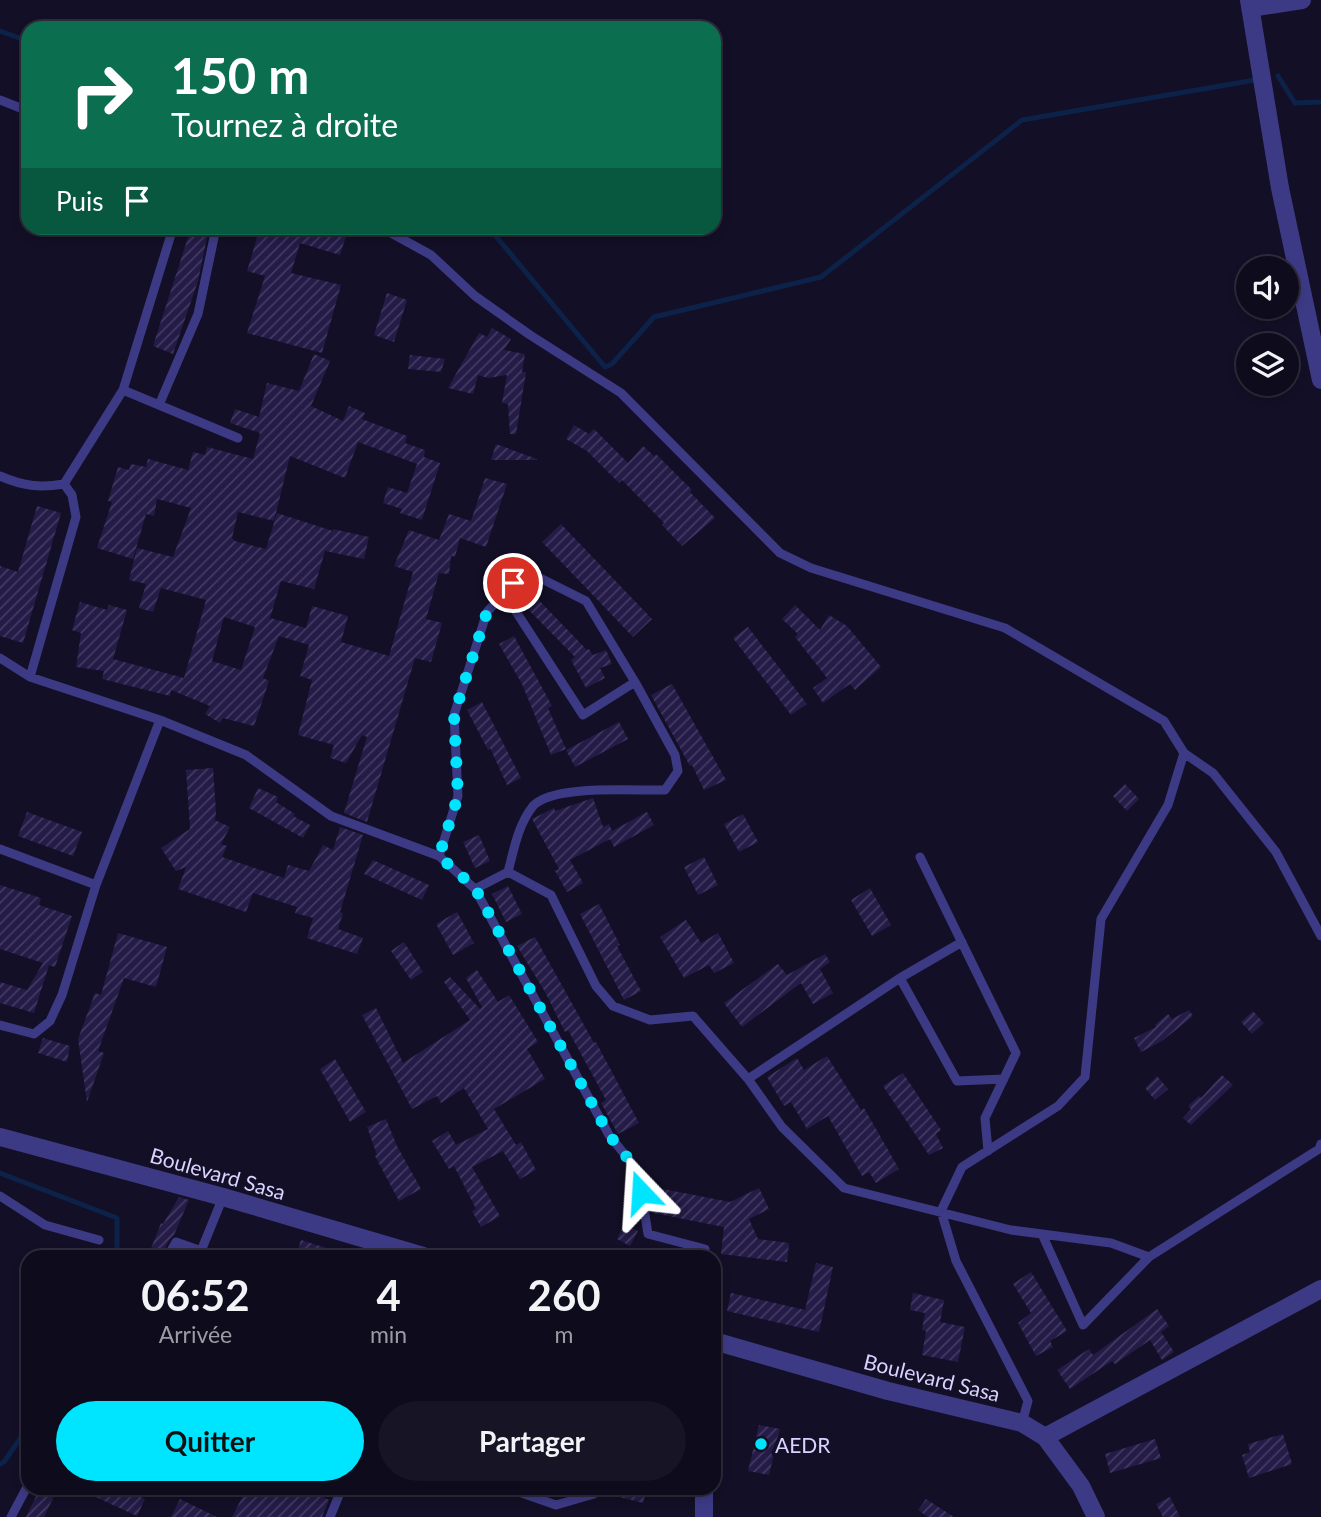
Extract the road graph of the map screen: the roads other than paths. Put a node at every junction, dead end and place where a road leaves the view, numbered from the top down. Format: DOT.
graph roads {
  1 [pos="1302,0"];
  2 [pos="1250,4"];
  3 [pos="0,100"];
  4 [pos="21,108"];
  5 [pos="171,235"];
  6 [pos="215,235"];
  7 [pos="395,235"];
  8 [pos="1321,380"];
  9 [pos="122,390"];
  10 [pos="159,405"];
  11 [pos="238,438"];
  12 [pos="0,476"];
  13 [pos="64,484"];
  14 [pos="504,593"];
  15 [pos="0,658"];
  16 [pos="30,677"];
  17 [pos="635,682"];
  18 [pos="160,720"];
  19 [pos="1184,753"];
  20 [pos="0,849"];
  21 [pos="439,856"];
  22 [pos="920,857"];
  23 [pos="508,872"];
  24 [pos="96,885"];
  25 [pos="475,888"];
  26 [pos="1321,936"];
  27 [pos="962,942"];
  28 [pos="900,978"];
  29 [pos="0,1025"];
  30 [pos="748,1079"];
  31 [pos="1004,1079"];
  32 [pos="0,1137"];
  33 [pos="1321,1144"];
  34 [pos="988,1151"];
  35 [pos="0,1196"];
  36 [pos="223,1197"];
  37 [pos="941,1211"];
  38 [pos="1042,1234"];
  39 [pos="99,1240"];
  40 [pos="705,1249"];
  41 [pos="171,1250"];
  42 [pos="198,1250"];
  43 [pos="201,1250"];
  44 [pos="403,1250"];
  45 [pos="1149,1257"];
  46 [pos="1321,1289"];
  47 [pos="721,1342"];
  48 [pos="1022,1423"];
  49 [pos="1045,1437"];
  50 [pos="23,1495"];
  51 [pos="339,1495"];
  52 [pos="527,1495"];
  53 [pos="591,1495"];
  54 [pos="704,1495"];
  55 [pos="11,1517"];
  56 [pos="330,1517"];
  57 [pos="704,1517"];
  58 [pos="1096,1517"];
  1 -- 2 [label="street"];
  2 -- 8 [label="street"];
  3 -- 4 [label="lane"];
  5 -- 9 [label="lane"];
  6 -- 10 [label="lane"];
  7 -- 19 [label="lane"];
  9 -- 10 [label="lane"];
  9 -- 13 [label="lane"];
  10 -- 11 [label="lane"];
  12 -- 13 [label="lane"];
  13 -- 16 [label="lane"];
  14 -- 17 [label="lane"];
  14 -- 17 [label="lane"];
  14 -- 21 [label="lane"];
  15 -- 16 [label="lane"];
  16 -- 18 [label="lane"];
  17 -- 23 [label="lane"];
  18 -- 21 [label="lane"];
  18 -- 24 [label="lane"];
  19 -- 26 [label="lane"];
  19 -- 34 [label="lane"];
  20 -- 24 [label="lane"];
  21 -- 25 [label="lane"];
  22 -- 27 [label="lane"];
  23 -- 25 [label="lane"];
  23 -- 30 [label="lane"];
  24 -- 29 [label="lane"];
  25 -- 40 [label="lane"];
  27 -- 28 [label="lane"];
  27 -- 31 [label="lane"];
  28 -- 30 [label="lane"];
  28 -- 31 [label="lane"];
  30 -- 37 [label="lane"];
  31 -- 34 [label="lane"];
  32 -- 36 [label="street, Boulevard Sasa"];
  33 -- 45 [label="lane"];
  34 -- 37 [label="lane"];
  35 -- 39 [label="lane"];
  36 -- 43 [label="lane"];
  36 -- 44 [label="street, Boulevard Sasa"];
  37 -- 38 [label="lane"];
  37 -- 48 [label="lane"];
  38 -- 45 [label="lane"];
  38 -- 45 [label="lane"];
  41 -- 42 [label="lane"];
  46 -- 49 [label="street"];
  47 -- 48 [label="street, Boulevard Sasa"];
  48 -- 49 [label="street, Boulevard Sasa"];
  49 -- 58 [label="street, Boulevard Sasa"];
  50 -- 55 [label="lane"];
  51 -- 56 [label="lane"];
  52 -- 53 [label="lane"];
  54 -- 57 [label="street"];
}
